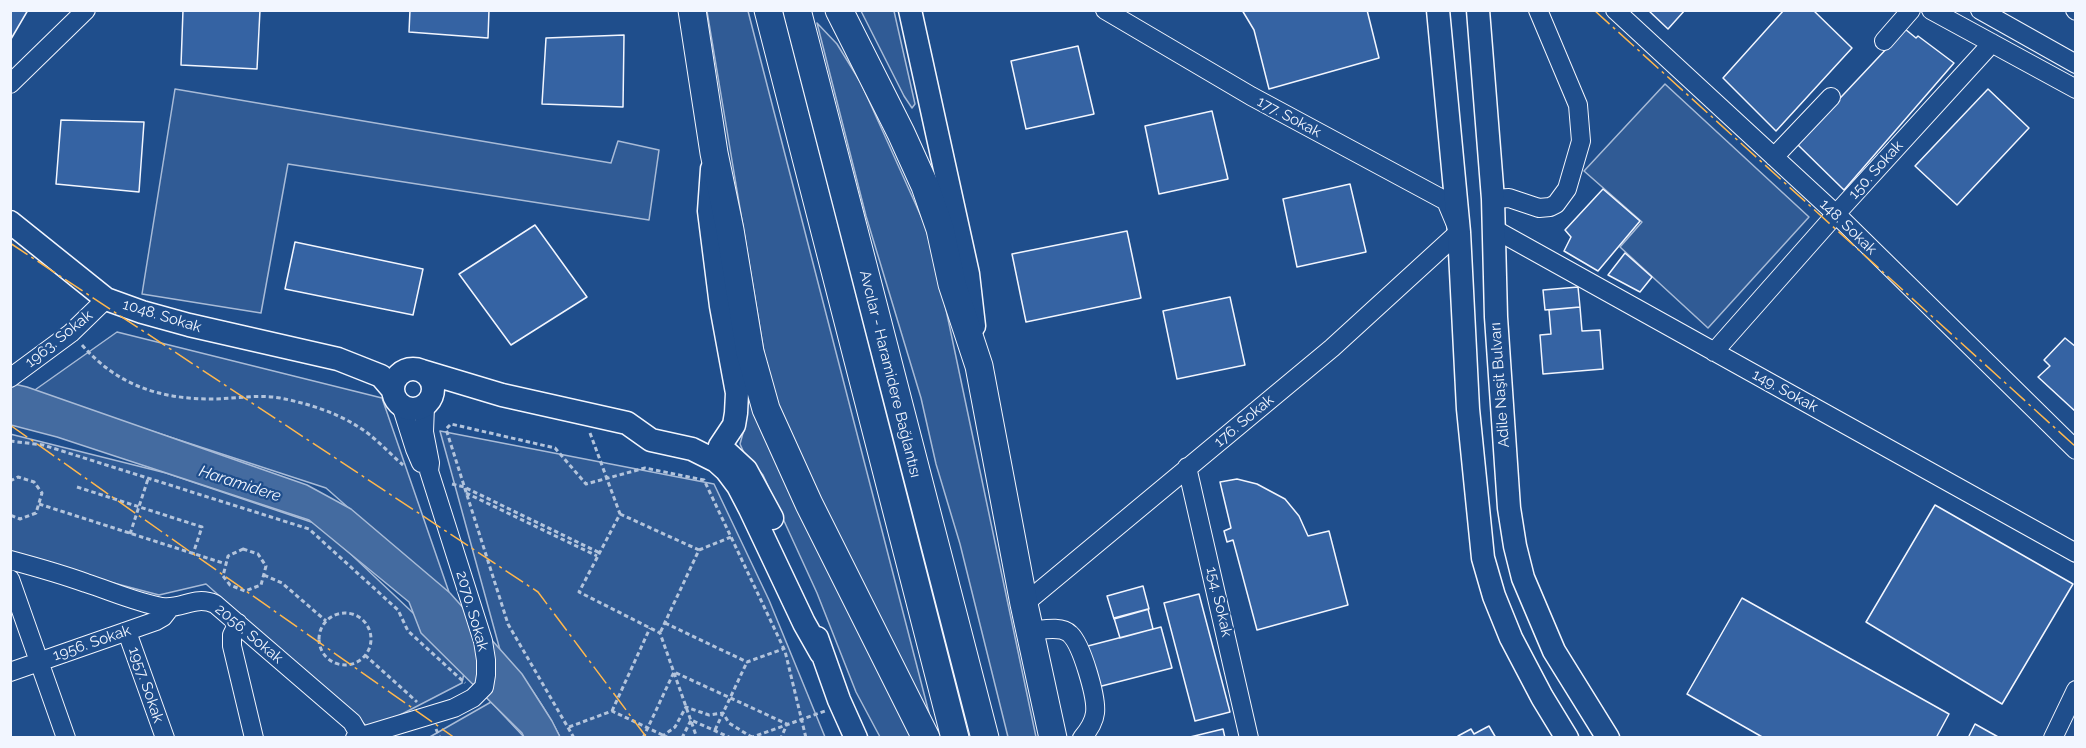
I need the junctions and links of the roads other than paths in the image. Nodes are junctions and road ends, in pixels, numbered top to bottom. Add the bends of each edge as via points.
1 (86, 10) edge
2 (692, 10) edge
3 (768, 10) edge
4 (797, 10) edge
5 (839, 10) edge
6 (910, 10) edge
7 (1105, 10) edge
8 (1438, 10) edge
9 (1478, 10) edge
10 (1538, 10) edge
11 (1615, 10) edge
12 (1911, 10) edge
13 (1931, 10) edge
14 (1980, 10) edge
15 (1884, 41) dead end
16 (1992, 43) junction
17 (2076, 63) edge
18 (10, 84) edge
19 (2076, 89) edge
20 (1831, 97) dead end
21 (714, 153) junction
22 (1774, 157) junction
23 (1493, 199) junction
24 (1836, 214) junction
25 (10, 222) edge
26 (1494, 229) junction
27 (1459, 232) junction
28 (106, 299) junction
29 (1714, 352) junction
30 (339, 359) junction
31 (979, 366) junction
32 (418, 370) junction
33 (10, 378) edge
34 (502, 395) junction
35 (397, 397) junction
36 (428, 403) junction
37 (1502, 408) junction
38 (1468, 409) junction
39 (2076, 450) edge
40 (718, 453) junction
41 (1187, 467) junction
42 (430, 475) junction
43 (2076, 553) edge
44 (10, 560) edge
45 (10, 579) edge
46 (1024, 604) junction
47 (170, 608) junction
48 (238, 623) junction
49 (1030, 631) junction
50 (127, 632) junction
51 (40, 661) junction
52 (10, 672) edge
53 (2076, 690) edge
54 (357, 737) edge
55 (66, 738) edge
56 (165, 738) edge
57 (254, 738) edge
58 (856, 738) edge
59 (926, 738) edge
60 (955, 738) edge
61 (985, 738) edge
62 (1053, 738) edge
63 (1082, 738) edge
64 (1249, 738) edge
65 (1567, 738) edge
66 (1608, 738) edge
67 (2053, 738) edge

1 - 18 street
2 - 21 highway
3 - 60 highway, Avcılar - Haramidere Bağlantısı
4 - 61 highway, Avcılar - Haramidere Bağlantısı
5 - 31 highway via 925,186
6 - 31 main road via 968,274
7 - 27 street, 177. Sokak via 1251,96 1446,201
8 - 27 main road
9 - 23 main road, Adile Naşit Bulvarı
10 - 23 street via 1578,105 1581,141 1567,189 1556,204 1539,207 1509,198
11 - 22 street, 148. Sokak
12 - 15 street
13 - 16 street
14 - 17 street
16 - 19 street
16 - 24 street, 150. Sokak
20 - 22 street
21 - 40 main road via 709,211 737,393 734,425
21 - 59 highway via 750,352 766,409
22 - 24 street, 148. Sokak
23 - 26 main road, Adile Naşit Bulvarı
24 - 29 street, 150. Sokak
24 - 39 street, 148. Sokak
25 - 28 main road, 1048. Sokak
26 - 27 main road
26 - 29 street, 149. Sokak
26 - 37 main road, Adile Naşit Bulvarı
27 - 38 main road
27 - 41 street, 176. Sokak via 1332,348
28 - 30 main road, 1048. Sokak via 189,325
28 - 33 street, 1963. Sokak via 71,333
29 - 43 street, 149. Sokak
30 - 32 main road
30 - 35 main road via 381,376
31 - 46 highway
32 - 34 main road
32 - 35 main road via 400,373 395,381
32 - 36 main road via 432,381 434,390
34 - 36 main road via 445,393
34 - 40 main road via 627,423 642,432 654,428 685,434
35 - 36 main road via 408,409
35 - 42 street via 415,449
36 - 42 street via 424,432
37 - 38 main road
37 - 66 main road, Adile Naşit Bulvarı via 1509,508 1523,578 1554,651
38 - 65 main road via 1483,558 1494,596 1511,638
40 - 58 main road via 746,470 784,542 821,653
41 - 46 street, 176. Sokak
41 - 64 street, 154. Sokak
42 - 54 street, 2070. Sokak via 483,641 484,687 454,708
44 - 47 street, 2056. Sokak
45 - 51 street
46 - 49 highway
47 - 48 street, 2056. Sokak via 205,599
47 - 50 street, 1956. Sokak via 163,617
48 - 54 street, 2056. Sokak via 352,722
48 - 57 street via 232,646
49 - 62 highway
49 - 63 street via 1061,629 1077,644 1096,704 1095,716
50 - 51 street, 1956. Sokak
50 - 56 street, 1957. Sokak
51 - 52 street, 1956. Sokak
51 - 55 street
53 - 67 street

